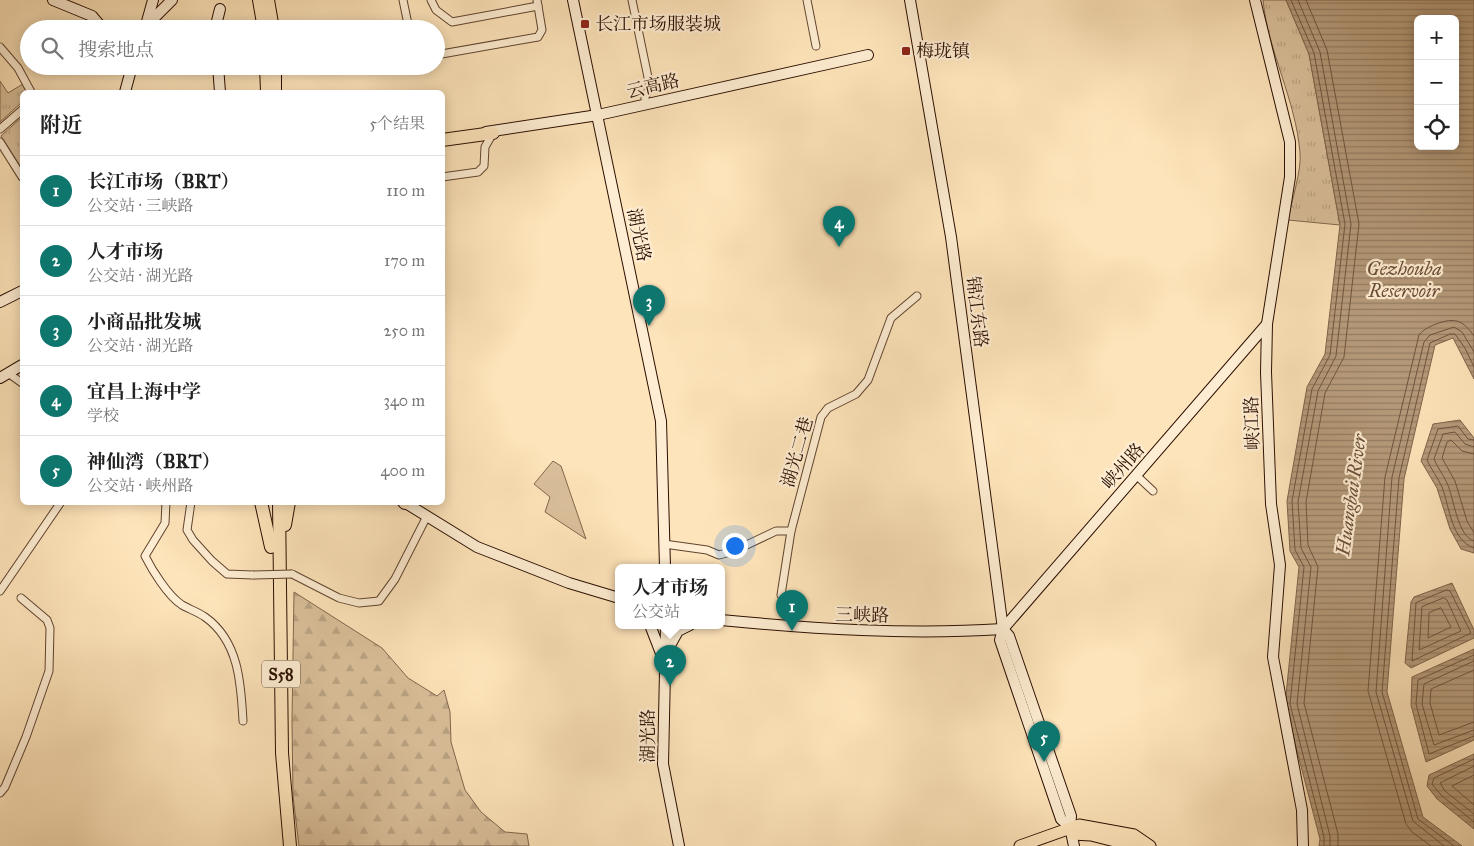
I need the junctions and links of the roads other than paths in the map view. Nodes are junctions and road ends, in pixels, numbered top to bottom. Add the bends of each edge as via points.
1 (53, 0) edge
2 (153, 0) edge
3 (172, 0) edge
4 (259, 0) edge
5 (268, 0) edge
6 (403, 0) edge
7 (431, 0) edge
8 (573, 0) edge
9 (632, 0) edge
10 (807, 0) edge
11 (910, 0) edge
12 (1255, 0) edge
13 (537, 3) edge
14 (220, 9) dead end
15 (95, 20) edge
16 (147, 20) edge
17 (153, 20) edge
18 (217, 20) edge
19 (262, 20) edge
20 (271, 20) edge
21 (407, 20) edge
22 (816, 46) dead end
23 (0, 47) edge
24 (445, 54) edge
25 (868, 55) dead end
26 (20, 71) edge
27 (22, 75) edge
28 (129, 75) edge
29 (219, 75) edge
30 (267, 75) edge
31 (273, 75) edge
32 (31, 90) edge
33 (125, 90) edge
34 (220, 90) edge
35 (268, 90) edge
36 (269, 90) edge
37 (645, 104) junction
38 (20, 112) edge
39 (598, 115) junction
40 (0, 129) edge
41 (493, 133) junction
42 (445, 138) edge
43 (0, 142) edge
44 (20, 174) edge
45 (445, 177) edge
46 (20, 293) edge
47 (917, 296) dead end
48 (0, 302) edge
49 (1267, 324) junction
50 (20, 365) edge
51 (4, 375) edge
52 (20, 382) edge
53 (1136, 476) junction
54 (1152, 490) dead end
55 (59, 505) edge
56 (166, 505) edge
57 (191, 505) edge
58 (262, 505) edge
59 (271, 505) edge
60 (279, 505) edge
61 (288, 505) edge
62 (408, 505) edge
63 (427, 516) junction
64 (791, 531) junction
65 (664, 544) junction
66 (275, 548) junction
67 (665, 564) edge
68 (0, 591) edge
69 (781, 595) dead end
70 (615, 597) edge
71 (21, 598) dead end
72 (725, 620) edge
73 (652, 629) edge
74 (666, 629) edge
75 (682, 629) edge
76 (1003, 629) junction
77 (665, 665) junction
78 (243, 721) dead end
79 (0, 793) edge
80 (1070, 830) junction
81 (282, 846) edge
82 (290, 846) edge
83 (680, 846) edge
84 (1020, 846) edge
85 (1035, 846) edge
86 (1074, 846) edge
87 (1135, 846) edge
88 (1150, 846) edge
89 (1303, 846) edge

1 - 15 main road
2 - 16 main road
3 - 17 main road
4 - 19 highway
5 - 20 highway
6 - 21 street
7 - 13 street via 436,10 452,22
8 - 39 main road, 湖光路
9 - 37 street via 650,87
10 - 22 street
11 - 76 main road, 锦江东路 via 951,237
12 - 49 main road, 峡江路 via 1287,125 1291,159
13 - 24 street via 542,30 538,37
14 - 18 main road
23 - 26 street
25 - 37 main road, 云高路
27 - 32 street
28 - 33 main road
29 - 34 main road
30 - 35 highway
31 - 36 highway
37 - 39 main road, 云高路
38 - 40 street
39 - 41 main road, 云高路
39 - 65 main road, 湖光路 via 661,420
41 - 42 highway
41 - 45 street via 485,147 484,166 478,172
43 - 44 street
46 - 48 main road
47 - 64 street, 湖光二巷 via 891,318 868,380 856,394 828,408 821,417
49 - 53 main road, 峡州路
49 - 89 main road, 峡江路 via 1271,504 1280,565 1273,657 1302,810
50 - 51 main road
51 - 52 street
53 - 54 street
53 - 76 main road, 峡州路
55 - 68 street
56 - 78 street via 165,523 145,556 151,570 180,603 206,618 226,639 234,655
57 - 63 street, bridge via 187,530 227,574 292,574 339,598 358,603 379,601 396,579
58 - 66 highway
59 - 66 highway, S58
60 - 66 highway, S58
61 - 66 highway
62 - 63 main road
63 - 70 main road via 477,547
64 - 65 street via 776,531 719,555 707,550
64 - 69 street, 湖光二巷
65 - 67 main road, 湖光路
66 - 81 highway, S58 via 273,742
66 - 82 highway, S58 via 282,753
71 - 79 street via 47,620 50,628 49,671 26,737
72 - 76 main road, 三峡路 via 826,630 958,632
73 - 77 main road
74 - 77 main road, 湖光路
75 - 77 main road via 668,645
76 - 80 main road via 1009,636 1071,816
77 - 83 main road, 湖光路 via 663,764
80 - 84 main road
80 - 85 main road
80 - 86 main road
80 - 87 main road
80 - 88 main road via 1091,826 1134,835

